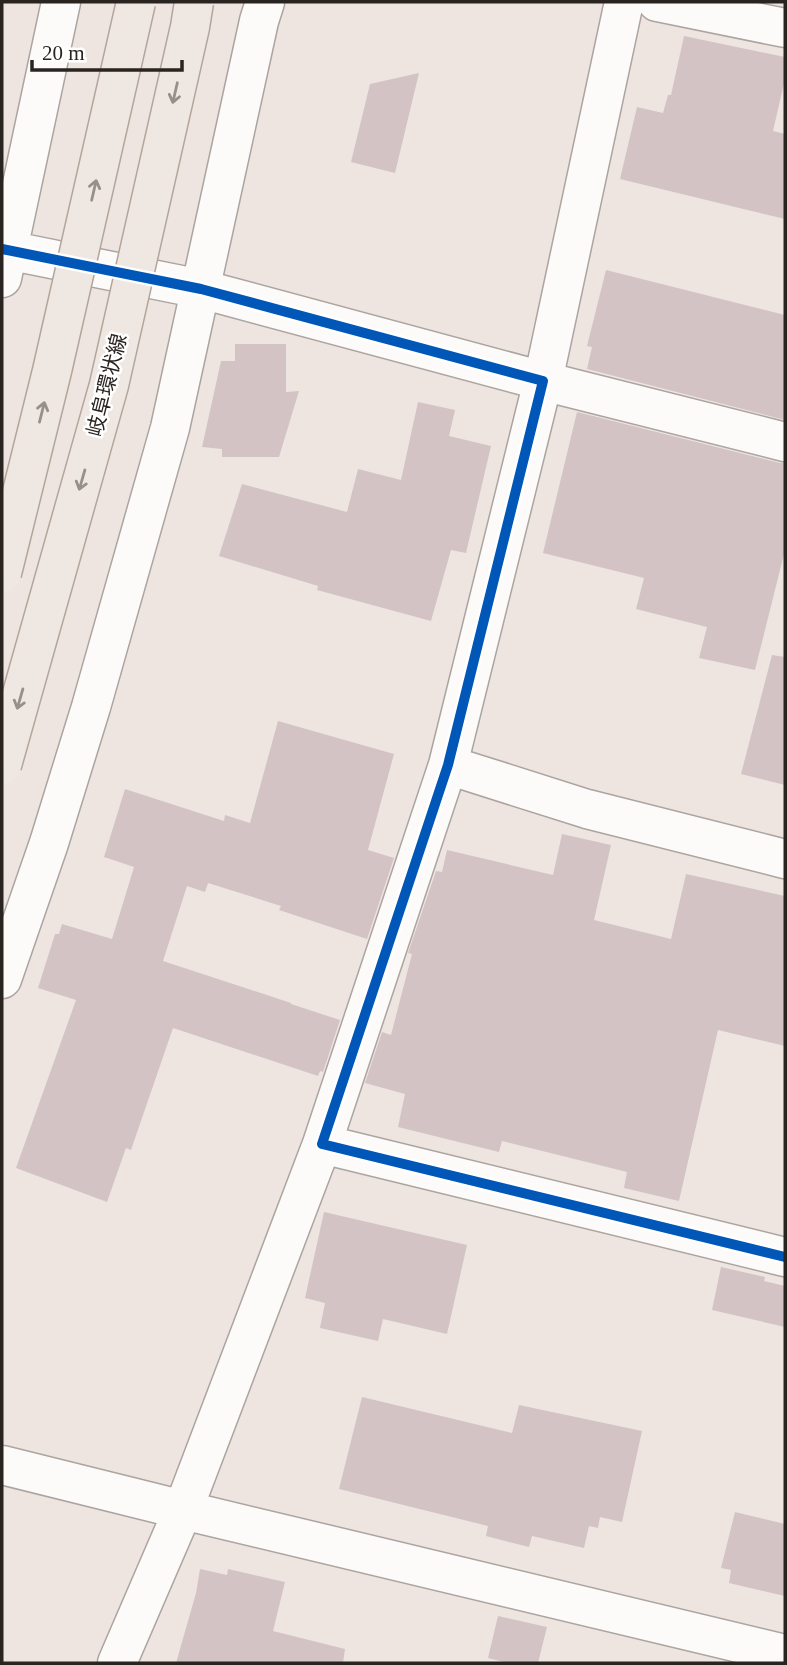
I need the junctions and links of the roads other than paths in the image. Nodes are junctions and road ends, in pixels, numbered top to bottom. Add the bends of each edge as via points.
1 (61, 2) edge
2 (136, 2) edge
3 (194, 2) edge
4 (265, 2) edge
5 (624, 2) edge
6 (657, 2) edge
7 (785, 27) edge
8 (4, 259) edge
9 (201, 289) junction
10 (543, 382) junction
11 (785, 442) edge
12 (2, 573) edge
13 (2, 765) edge
14 (449, 765) junction
15 (785, 859) edge
16 (2, 979) edge
17 (322, 1144) junction
18 (785, 1257) edge
19 (2, 1465) edge
20 (183, 1510) junction
21 (785, 1654) edge
22 (117, 1663) edge

1 - 8 street
12 -> 2 main road, bridge
3 -> 13 main road, 岐阜環状線, bridge via 108,386
4 - 9 street
5 - 10 street
6 - 7 street
8 - 9 street
9 - 10 street
9 - 16 street via 170,428 95,694
10 - 11 street
10 - 14 street
14 - 15 street via 587,808
14 - 17 street
17 - 18 street
17 - 20 street
19 - 20 street
20 - 21 street
20 - 22 street

